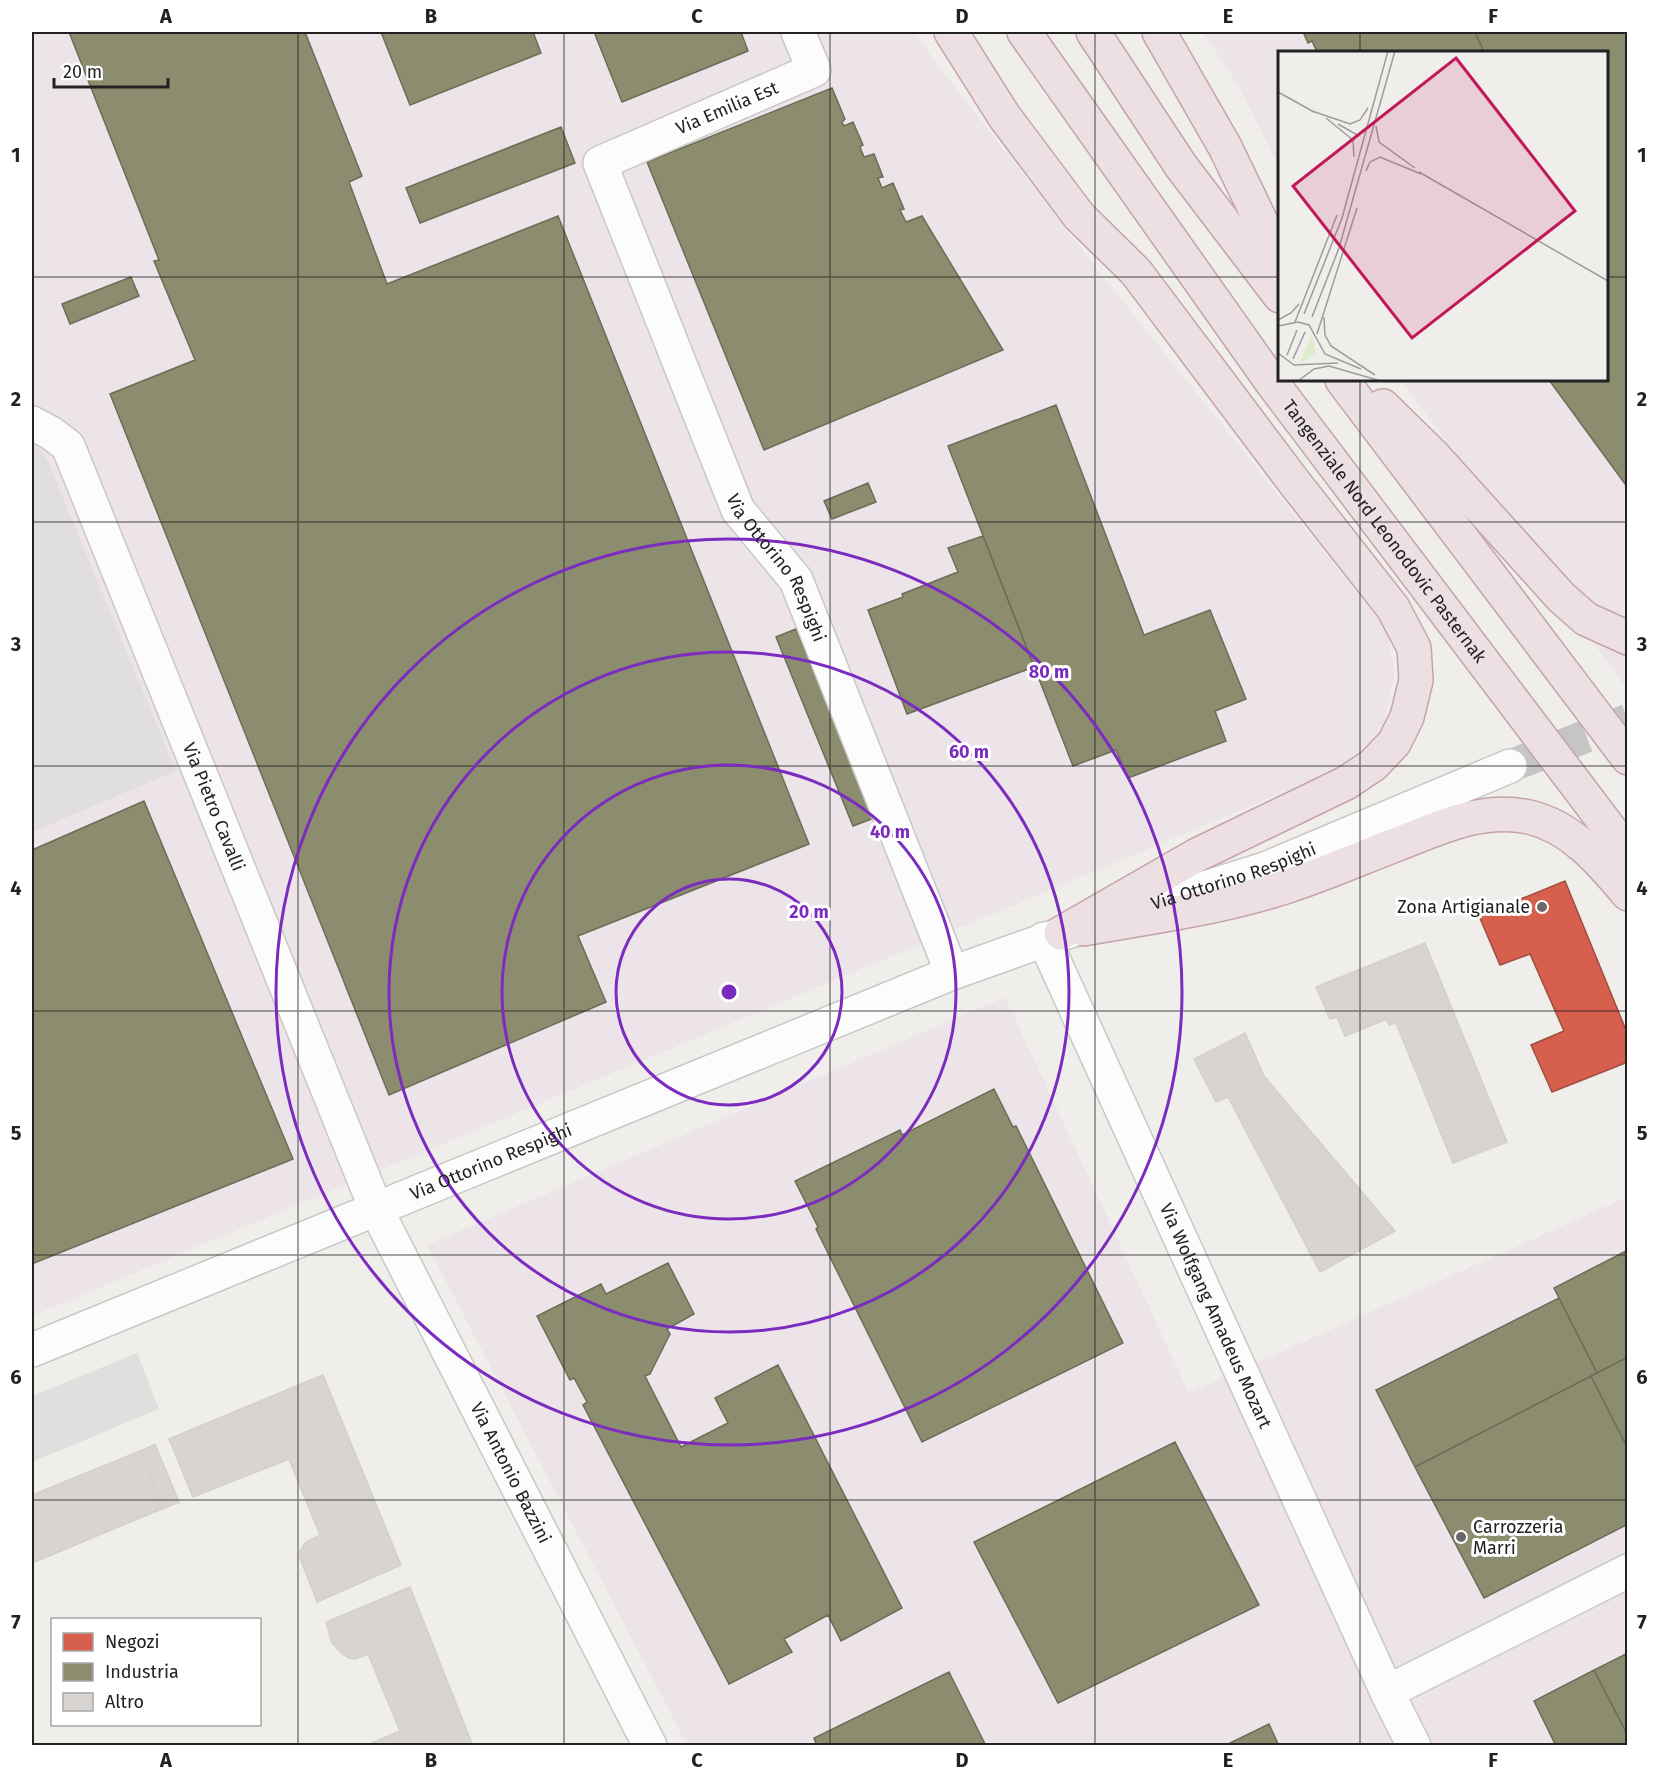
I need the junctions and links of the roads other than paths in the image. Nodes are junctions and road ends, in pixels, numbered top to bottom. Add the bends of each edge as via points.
1 (798, 32) edge
2 (951, 32) edge
3 (957, 32) edge
4 (1024, 32) edge
5 (1093, 32) edge
6 (1159, 32) edge
7 (600, 163) joint
8 (1278, 257) edge
9 (1278, 293) edge
10 (1343, 381) edge
11 (1356, 381) edge
12 (1273, 384) junction
13 (32, 423) edge
14 (1628, 638) edge
15 (1628, 758) edge
16 (1510, 766) tunnel mouth
17 (1628, 853) edge
18 (1628, 894) edge
19 (1052, 936) junction
20 (952, 973) junction
21 (376, 1209) junction
22 (32, 1350) edge
23 (1628, 1571) edge
24 (1387, 1692) junction
25 (643, 1743) edge
26 (1414, 1746) edge

1 - 7 street, Via Emilia Est via 814,70
2 - 19 highway via 1004,116 1079,216 1136,272 1393,608 1414,648 1416,680 1407,717 1394,743 1374,765 1346,783 1197,855
3 - 12 highway via 1072,178
4 - 12 highway, Tangenziale Nord Leonodovic Pasternak
5 - 9 highway via 1181,166
6 - 8 highway via 1225,147
7 - 20 street, Via Ottorino Respighi via 738,510 796,580
10 - 15 highway
11 - 14 highway via 1433,455 1561,597 1586,619
12 - 17 highway, Tangenziale Nord Leonodovic Pasternak
13 - 21 street, Via Pietro Cavalli via 68,446
16 - 19 street, Via Ottorino Respighi via 1265,869
18 - 19 highway via 1584,845 1560,829 1530,817 1497,814 1463,819 1287,886 1228,903
19 - 20 street, Via Ottorino Respighi
19 - 24 street, Via Wolfgang Amadeus Mozart
20 - 21 street, Via Ottorino Respighi
21 - 22 street, Via Ottorino Respighi
21 - 25 street, Via Antonio Bazzini
23 - 24 street
24 - 26 street, Via Wolfgang Amadeus Mozart

